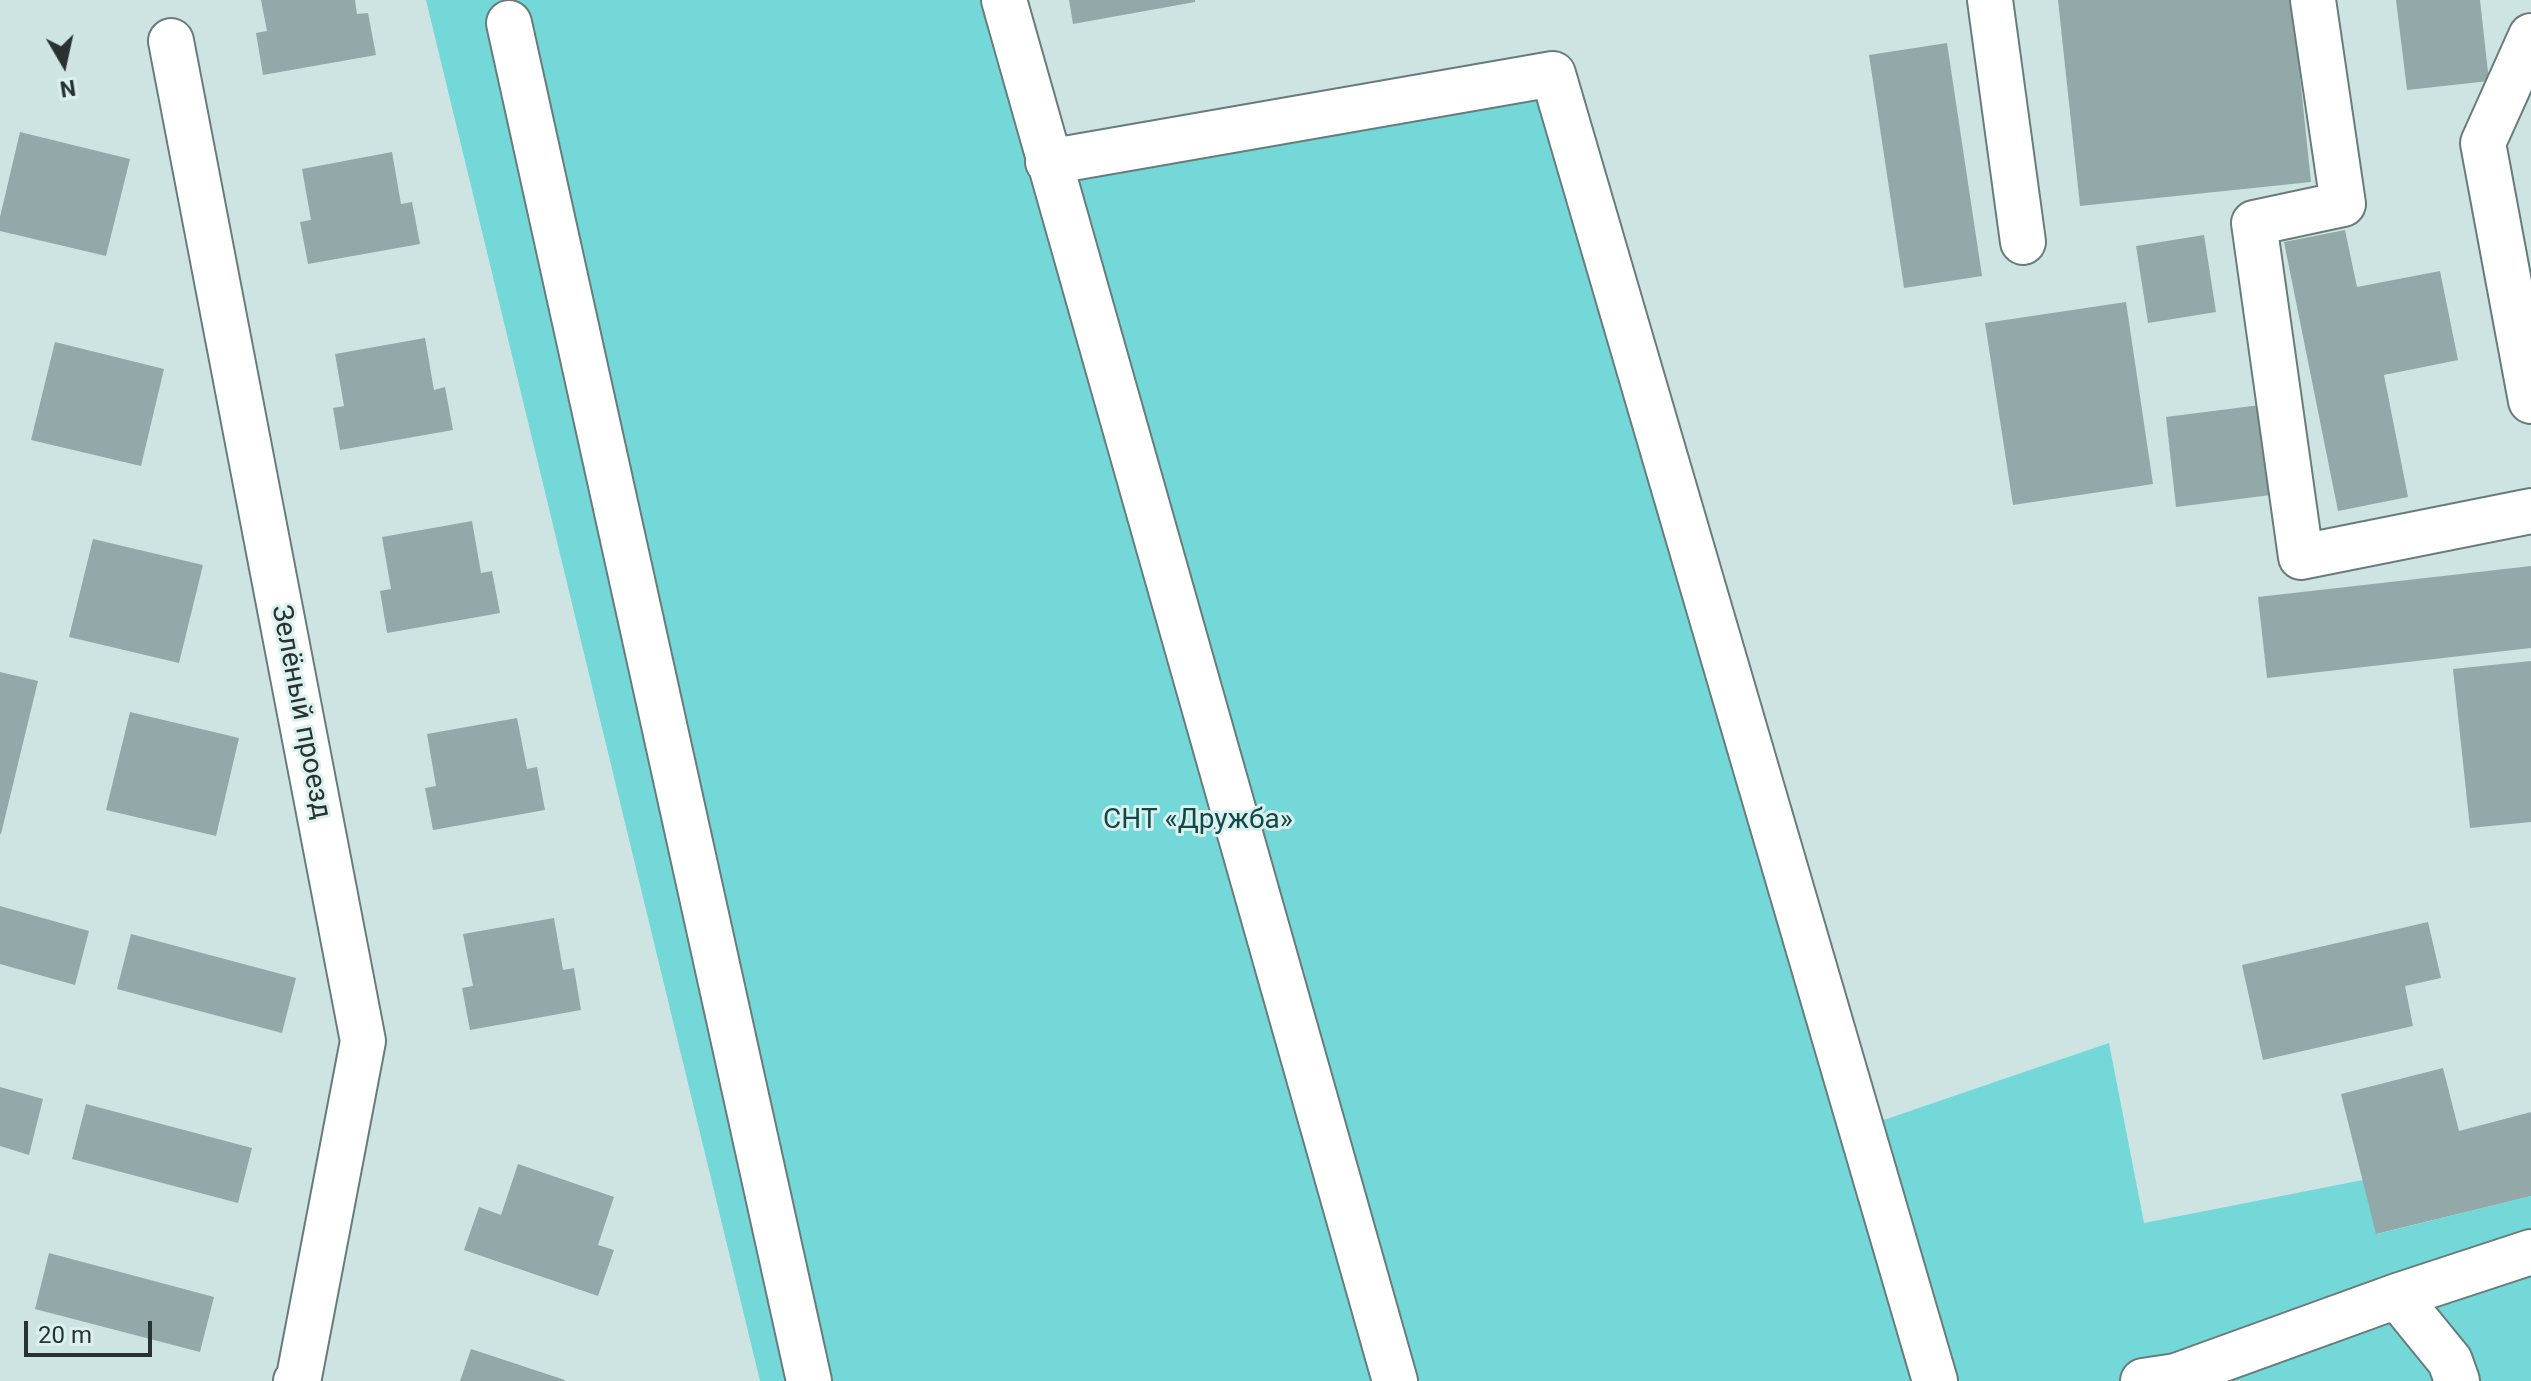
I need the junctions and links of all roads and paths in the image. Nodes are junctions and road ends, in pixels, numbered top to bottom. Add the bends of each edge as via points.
1 (1004, 0) edge
2 (1990, 0) edge
3 (2313, 0) edge
4 (509, 23) dead end
5 (2531, 36) edge
6 (171, 41) dead end
7 (1048, 162) junction
8 (2023, 242) dead end
9 (2531, 401) edge
10 (2531, 511) edge
11 (2531, 1252) edge
12 (2397, 1296) junction
13 (296, 1381) edge
14 (809, 1381) edge
15 (1395, 1381) edge
16 (1936, 1381) edge
17 (2143, 1381) edge
18 (2457, 1381) edge

1 - 7 street
2 - 8 street
3 - 10 street via 2343,204 2254,223 2301,557
4 - 14 street
5 - 9 street via 2483,143
6 - 13 street, Зелёный проезд via 363,1041
7 - 15 street
7 - 16 street via 1553,74
11 - 12 street
12 - 17 street via 2176,1376
12 - 18 street via 2450,1361

